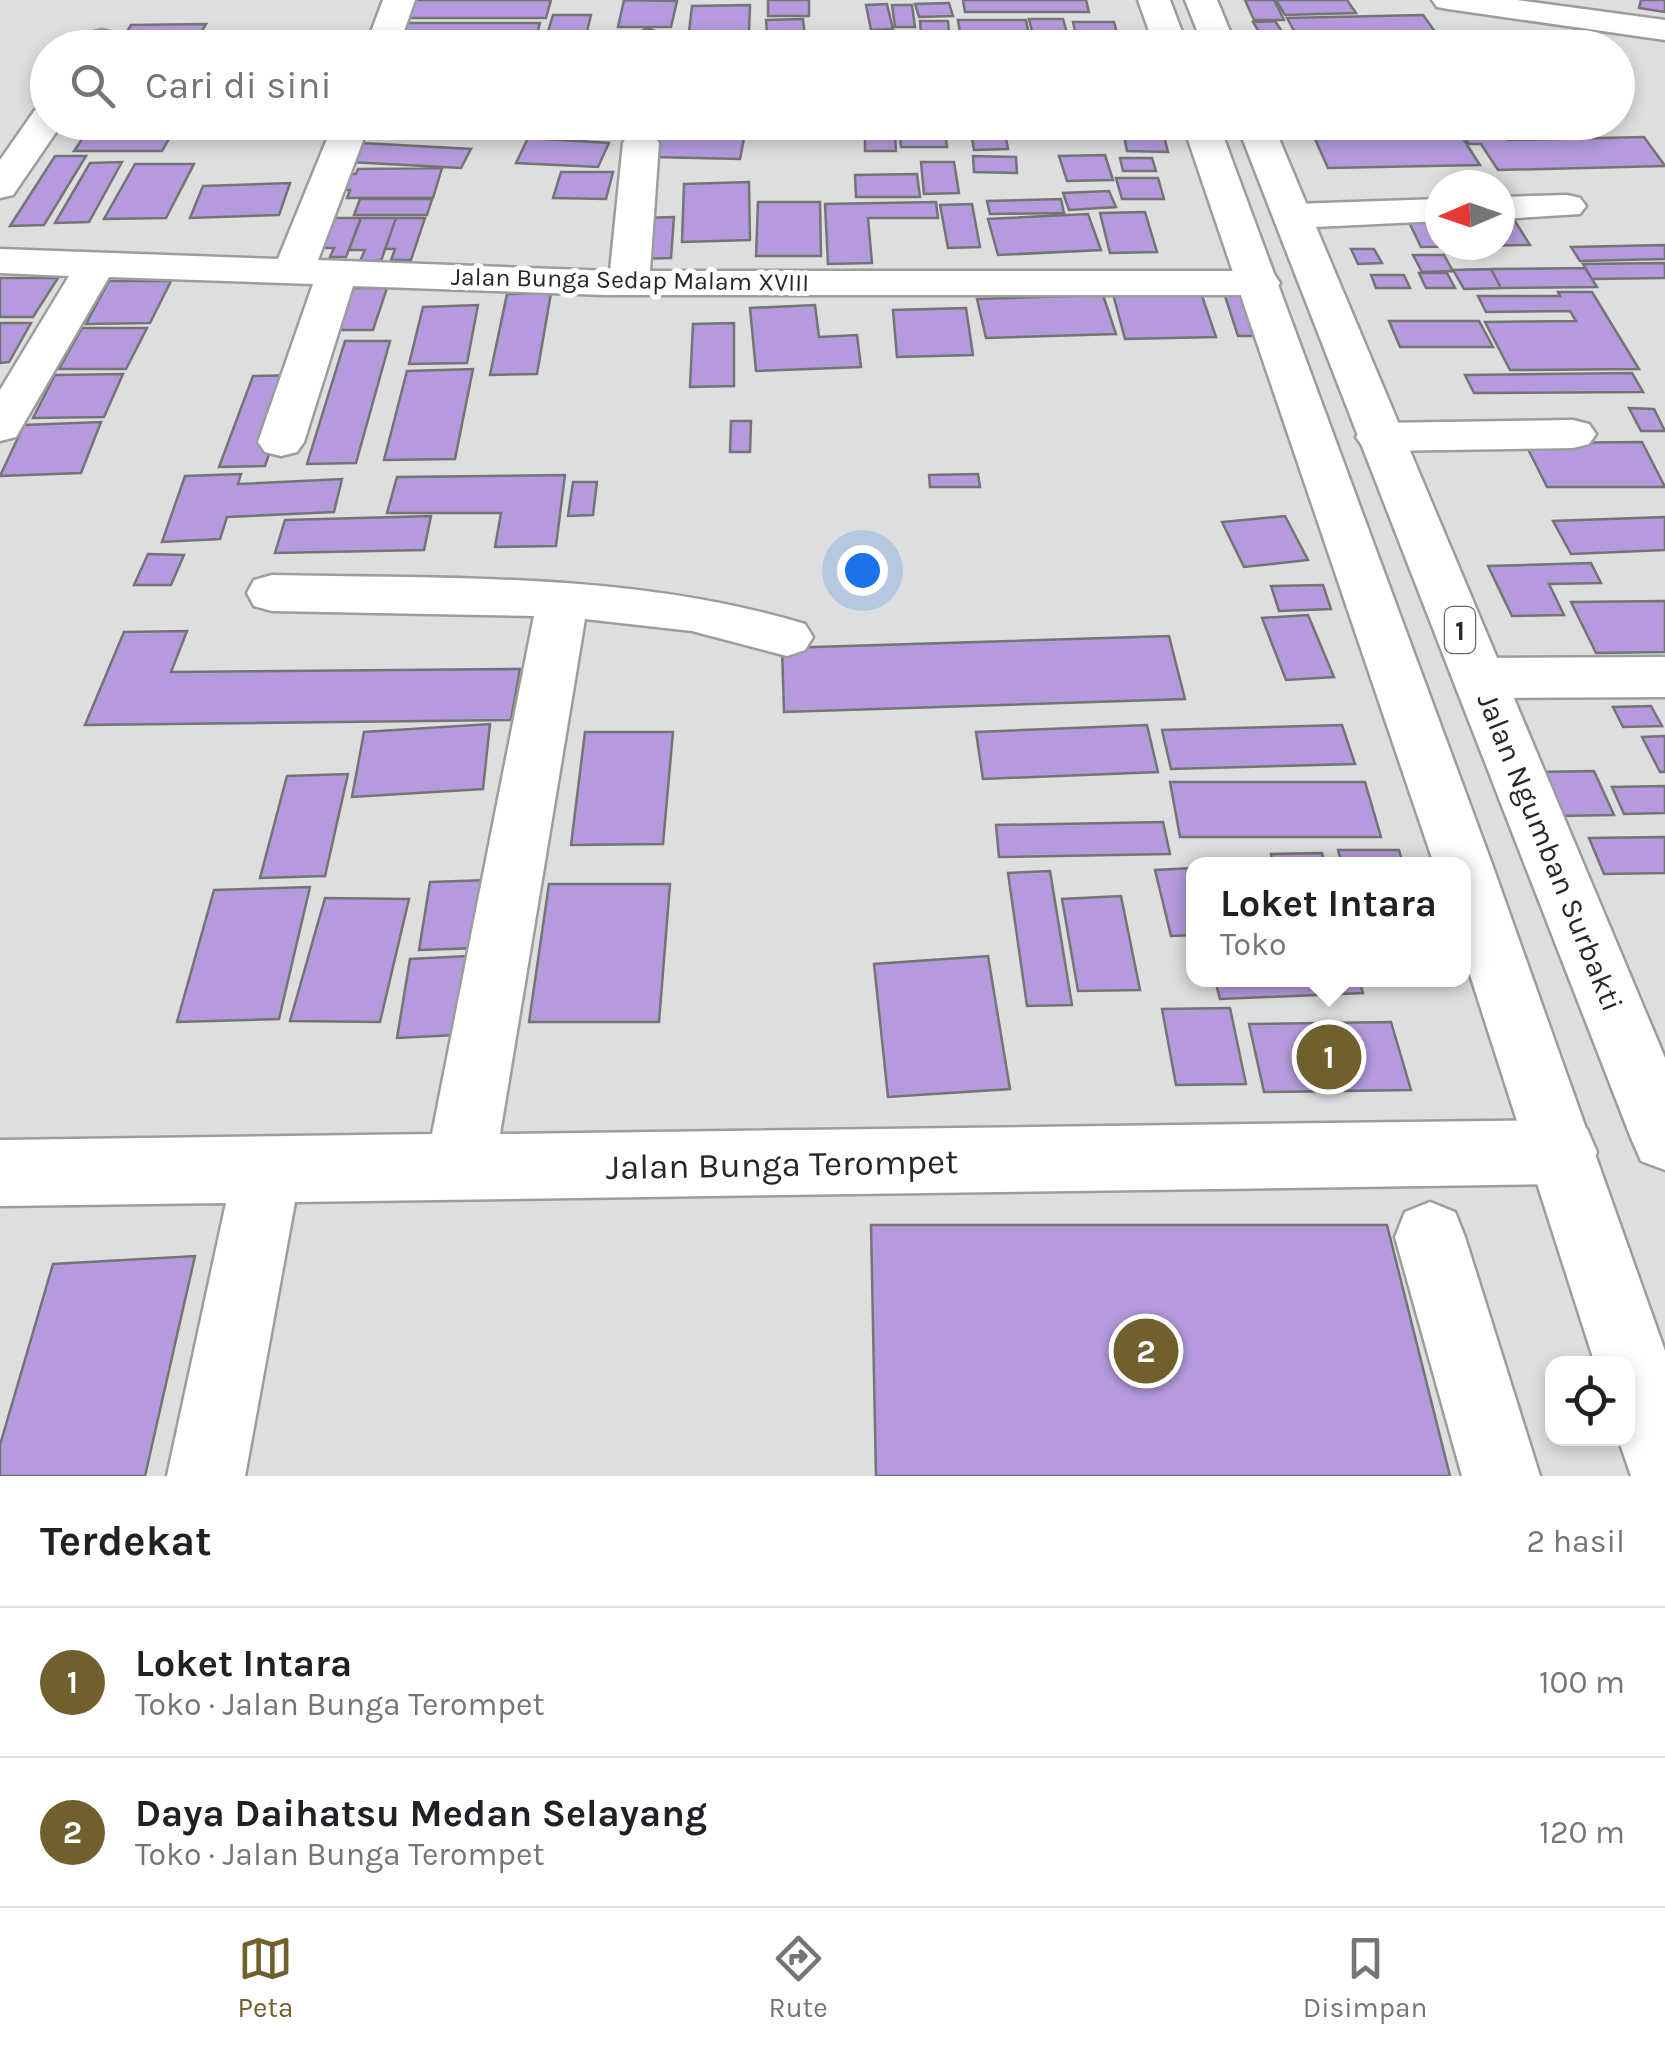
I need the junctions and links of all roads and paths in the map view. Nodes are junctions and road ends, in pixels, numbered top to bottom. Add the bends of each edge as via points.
1 (399, 0) edge
2 (1154, 0) edge
3 (1201, 0) edge
4 (1448, 0) edge
5 (388, 30) edge
6 (1165, 30) edge
7 (1214, 30) edge
8 (1665, 30) edge
9 (32, 140) edge
10 (345, 140) edge
11 (1207, 140) edge
12 (1262, 140) edge
13 (640, 143) dead end
14 (0, 186) edge
15 (1567, 206) dead end
16 (1515, 208) edge
17 (1425, 211) edge
18 (1294, 216) junction
19 (0, 260) edge
20 (95, 266) junction
21 (294, 270) junction
22 (338, 272) junction
23 (629, 282) junction
24 (1260, 283) junction
25 (0, 427) edge
26 (1572, 434) dead end
27 (1379, 437) junction
28 (281, 442) dead end
29 (272, 593) dead end
30 (563, 599) junction
31 (786, 637) dead end
32 (1480, 678) junction
33 (1665, 678) edge
34 (1461, 857) edge
35 (1471, 886) edge
36 (1665, 1138) edge
37 (1563, 1152) junction
38 (460, 1169) junction
39 (267, 1170) junction
40 (0, 1173) edge
41 (1430, 1237) dead end
42 (1665, 1464) edge
43 (206, 1476) edge
44 (1501, 1476) edge

1 - 5 main road
2 - 6 main road
3 - 7 main road
4 - 8 main road
9 - 14 main road
10 - 21 main road
11 - 24 main road
12 - 18 main road, Jalan Ngumban Surbakti / 1
13 - 23 main road
15 - 16 main road
17 - 18 main road
18 - 27 main road, Jalan Ngumban Surbakti / 1
19 - 20 main road, Jalan Bunga Sedap Malam XVIII
20 - 21 main road, Jalan Bunga Sedap Malam XVIII
20 - 25 main road
21 - 22 main road, Jalan Bunga Sedap Malam XVIII
22 - 23 main road, Jalan Bunga Sedap Malam XVIII
22 - 28 main road
23 - 24 main road, Jalan Bunga Sedap Malam XVIII
24 - 34 main road
26 - 27 main road
27 - 32 main road, Jalan Ngumban Surbakti / 1
29 - 30 main road
30 - 31 main road via 692,614
30 - 38 main road
32 - 33 main road
32 - 36 main road, Jalan Ngumban Surbakti / 1
35 - 37 main road
37 - 38 main road, Jalan Bunga Terompet
37 - 42 main road
38 - 39 main road, Jalan Bunga Terompet
39 - 40 main road, Jalan Bunga Terompet
39 - 43 main road
41 - 44 main road

